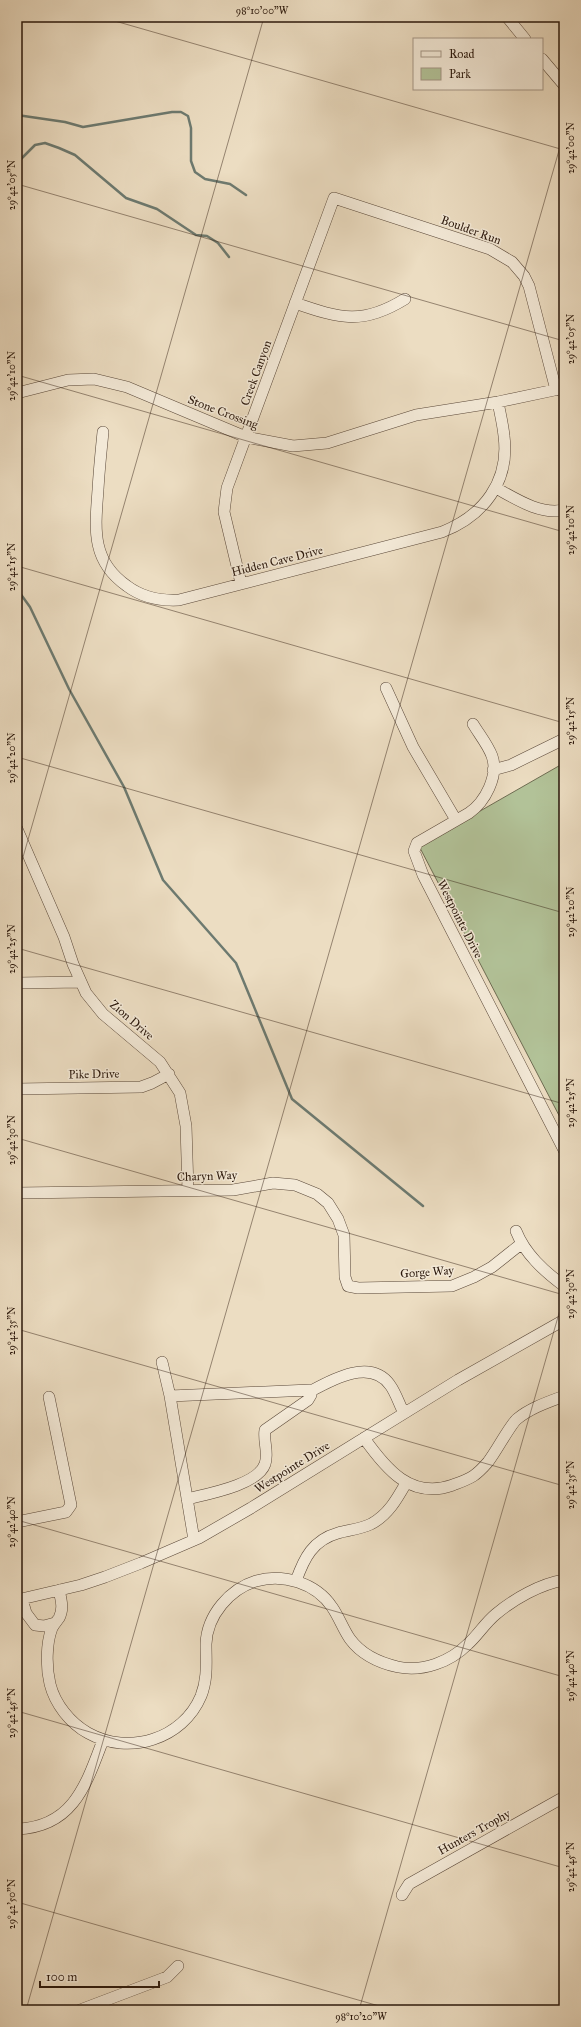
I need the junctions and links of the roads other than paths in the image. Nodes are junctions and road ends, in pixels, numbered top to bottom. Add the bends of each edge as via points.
1 (507, 17) edge
2 (524, 38) edge
3 (543, 60) edge
4 (564, 85) edge
5 (334, 198) joint
6 (406, 299) dead end
7 (295, 303) junction
8 (560, 389) edge
9 (17, 393) edge
10 (498, 402) junction
11 (103, 432) dead end
12 (246, 437) junction
13 (496, 488) junction
14 (564, 510) edge
15 (241, 583) junction
16 (386, 688) dead end
17 (473, 724) dead end
18 (564, 738) edge
19 (494, 770) junction
20 (456, 820) junction
21 (17, 829) edge
22 (81, 982) junction
23 (17, 983) edge
24 (169, 1074) junction
25 (17, 1089) edge
26 (564, 1150) edge
27 (188, 1190) junction
28 (17, 1193) edge
29 (516, 1231) dead end
30 (521, 1244) junction
31 (348, 1286) joint
32 (564, 1286) edge
33 (564, 1320) edge
34 (162, 1362) dead end
35 (311, 1391) junction
36 (170, 1396) junction
37 (564, 1396) edge
38 (49, 1397) dead end
39 (404, 1413) junction
40 (364, 1438) junction
41 (406, 1483) junction
42 (187, 1499) junction
43 (17, 1522) edge
44 (194, 1540) junction
45 (564, 1580) edge
46 (296, 1581) junction
47 (59, 1590) junction
48 (19, 1599) edge
49 (55, 1622) junction
50 (40, 1626) junction
51 (49, 1643) junction
52 (103, 1740) junction
53 (564, 1797) edge
54 (17, 1829) edge
55 (402, 1895) dead end
56 (178, 1966) dead end
57 (80, 2010) edge

1 - 2 street
3 - 4 street
5 - 7 street, Creek Canyon
5 - 8 street, Boulder Run via 490,248 512,262 524,276 533,296
6 - 7 street via 386,311 354,317 324,313
7 - 12 street, Creek Canyon
8 - 10 street, Stone Crossing
9 - 12 street, Stone Crossing via 68,380 94,379 127,388
10 - 12 street, Stone Crossing via 416,415 327,443 293,446
10 - 13 street, Hidden Cave Drive via 505,451
11 - 15 street, Hidden Cave Drive via 95,528 101,557 117,580 148,597 166,601 179,600
12 - 15 street, Creek Canyon via 227,488 224,512
13 - 14 street via 537,508 548,511
13 - 15 street, Hidden Cave Drive via 469,519 442,532
16 - 20 street via 412,746
17 - 19 street via 491,755
18 - 19 street via 511,766
19 - 20 street, Westpointe Drive via 479,805
20 - 26 street, Westpointe Drive via 417,843 414,849 416,858
21 - 22 street, Zion Drive
22 - 23 street
22 - 24 street, Zion Drive via 86,993 103,1014 160,1062
24 - 25 street, Pike Drive via 141,1087
24 - 27 street, Zion Drive via 183,1101 187,1133
27 - 28 street, Charyn Way
27 - 31 street, Charyn Way via 233,1190 283,1183 306,1188 317,1194 332,1209 342,1228 346,1247 345,1277
29 - 30 street
30 - 31 street, Gorge Way via 492,1267 452,1286
30 - 32 street via 550,1276
33 - 39 street, Westpointe Drive
34 - 36 street
35 - 36 street via 307,1389
35 - 39 street via 354,1372 378,1373 390,1384
35 - 42 street via 308,1400 266,1430 266,1459 262,1470 229,1489
36 - 42 street
37 - 41 street via 516,1419 502,1442 474,1477 439,1490
38 - 43 street via 71,1505 66,1512
39 - 40 street, Westpointe Drive
40 - 41 street via 389,1470
40 - 44 street, Westpointe Drive via 225,1524
41 - 46 street via 394,1505 380,1518 361,1528 330,1536 314,1546 304,1561
42 - 44 street
44 - 47 street, Westpointe Drive via 142,1563 81,1585
45 - 46 street via 516,1600 494,1615 469,1643 449,1659 425,1667 412,1668 385,1663 366,1653 351,1640 331,1606 309,1587
46 - 52 street via 278,1578 257,1581 239,1589 222,1604 213,1618 207,1636 207,1666 202,1691 196,1706 181,1722 164,1735 142,1742 121,1744
47 - 48 street, Westpointe Drive
47 - 49 street via 62,1610
48 - 50 street via 28,1617 35,1625
49 - 50 street
49 - 51 street
50 - 51 street
51 - 52 street via 48,1672 57,1703 76,1725
52 - 54 street via 86,1785 74,1803 48,1822
53 - 55 street, Hunters Trophy via 409,1884
56 - 57 street via 167,1977

